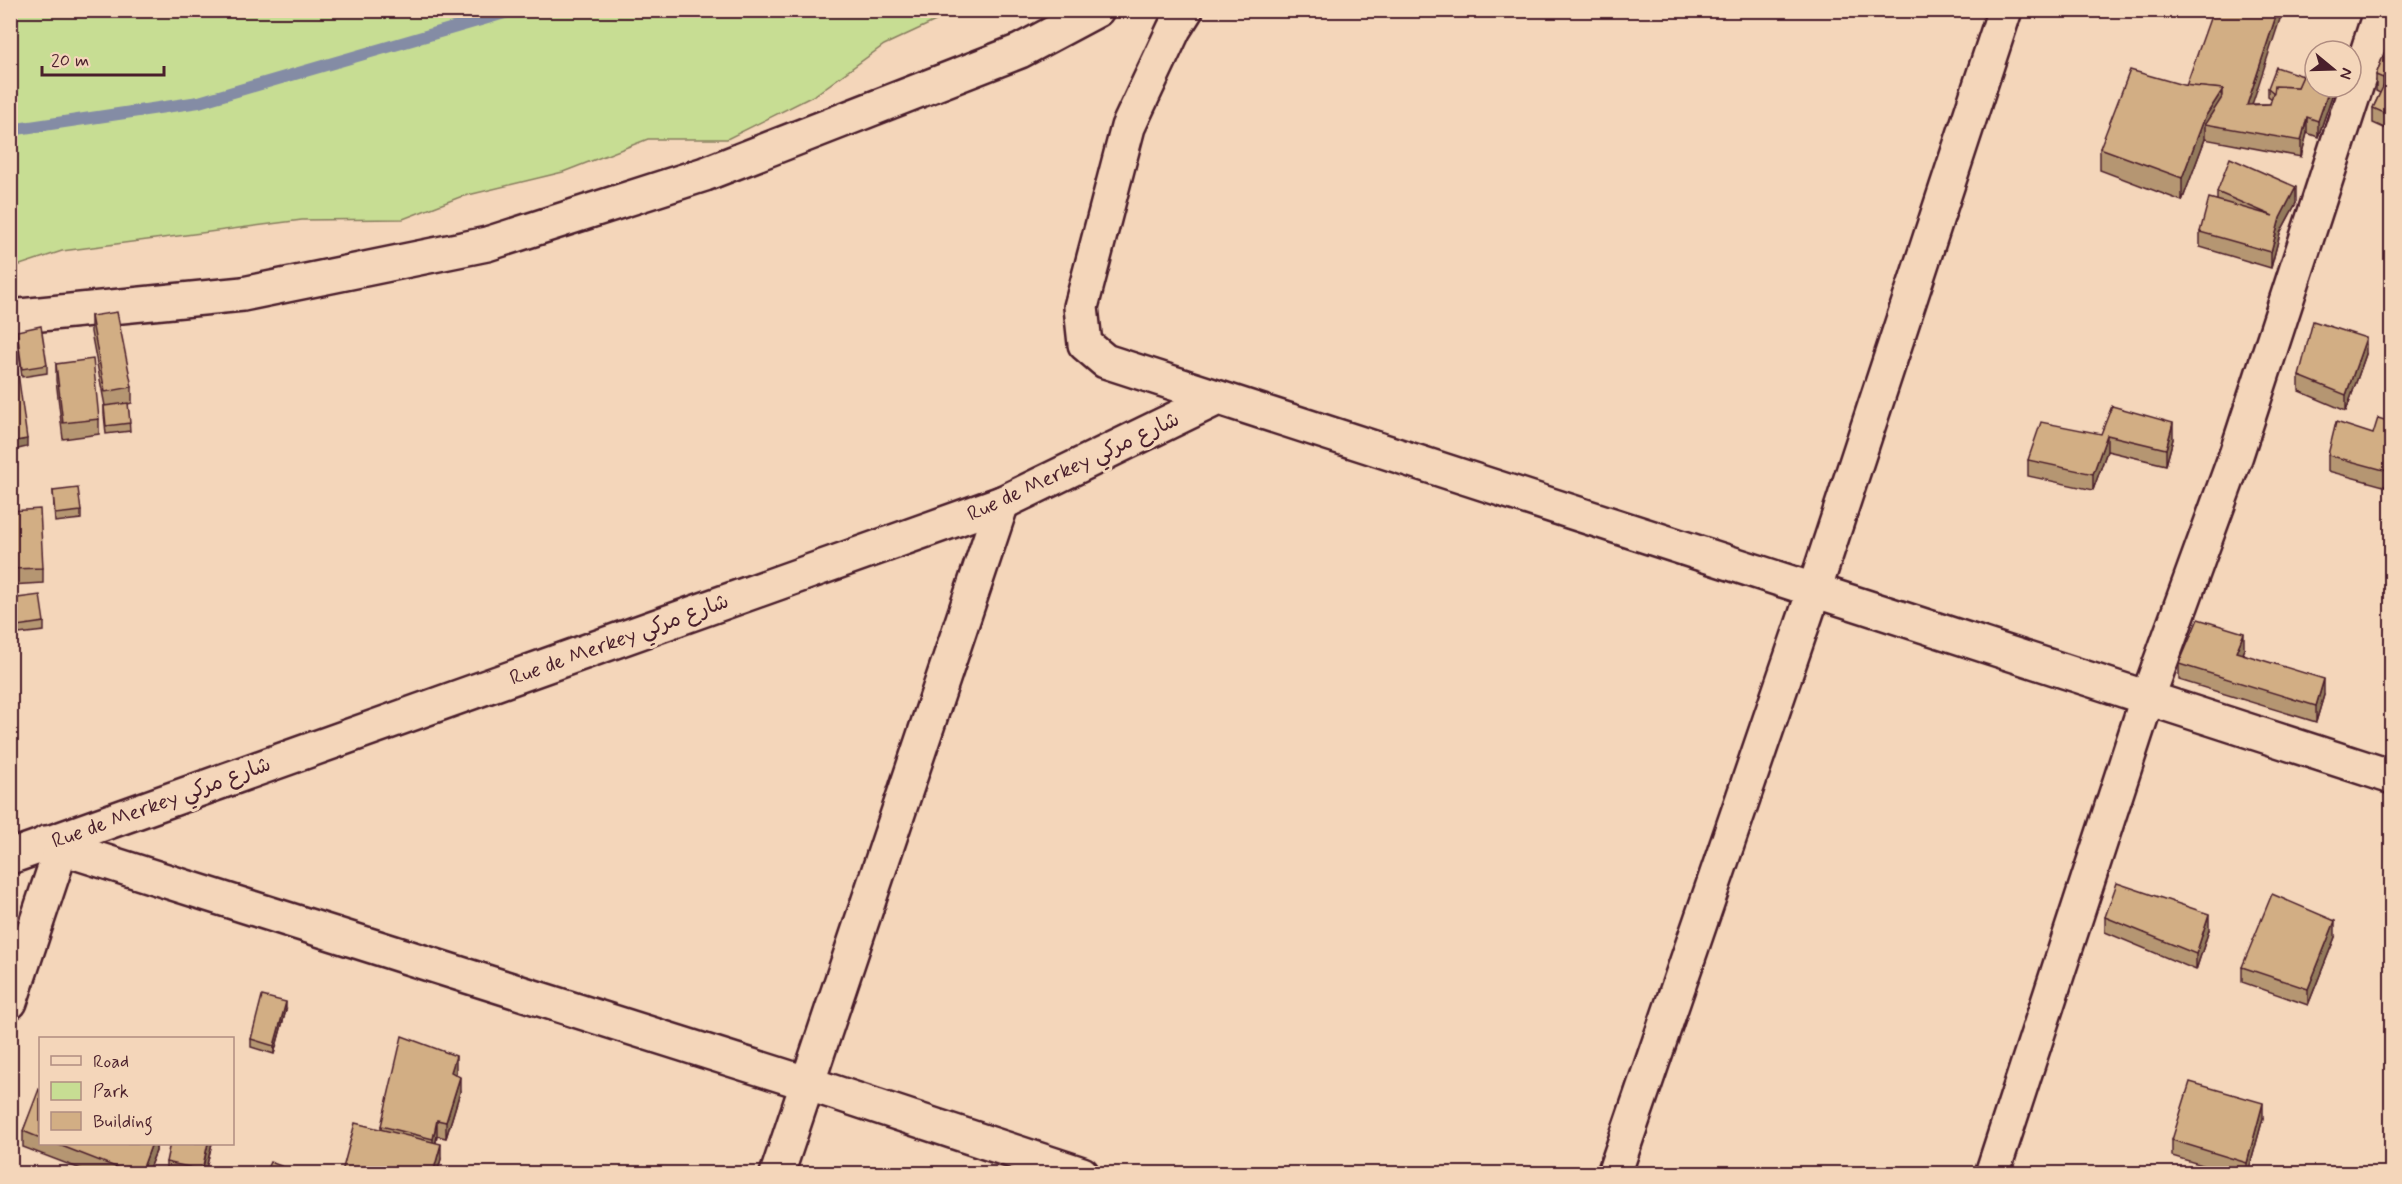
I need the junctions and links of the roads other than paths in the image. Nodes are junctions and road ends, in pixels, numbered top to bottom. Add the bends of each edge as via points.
1 (1097, 10) edge
2 (1186, 10) edge
3 (2005, 10) edge
4 (2381, 10) edge
5 (10, 317) edge
6 (1218, 398) junction
7 (1002, 503) junction
8 (1814, 591) junction
9 (2147, 699) junction
10 (2391, 777) edge
11 (54, 846) junction
12 (10, 857) edge
13 (10, 1002) edge
14 (806, 1083) junction
15 (777, 1173) edge
16 (1082, 1173) edge
17 (1614, 1173) edge
18 (1992, 1173) edge

1 - 5 street via 1020,51 705,174 487,244 243,294
2 - 6 street via 1128,127 1081,307 1085,344 1104,361
3 - 8 street
4 - 9 street via 2236,455
6 - 7 street, Rue de Merkey شارع مركي
6 - 8 street
7 - 11 street, Rue de Merkey شارع مركي
7 - 14 street
8 - 9 street
8 - 17 street
9 - 10 street
9 - 18 street
11 - 12 street, Rue de Merkey شارع مركي
11 - 13 street
11 - 14 street
14 - 15 street
14 - 16 street

